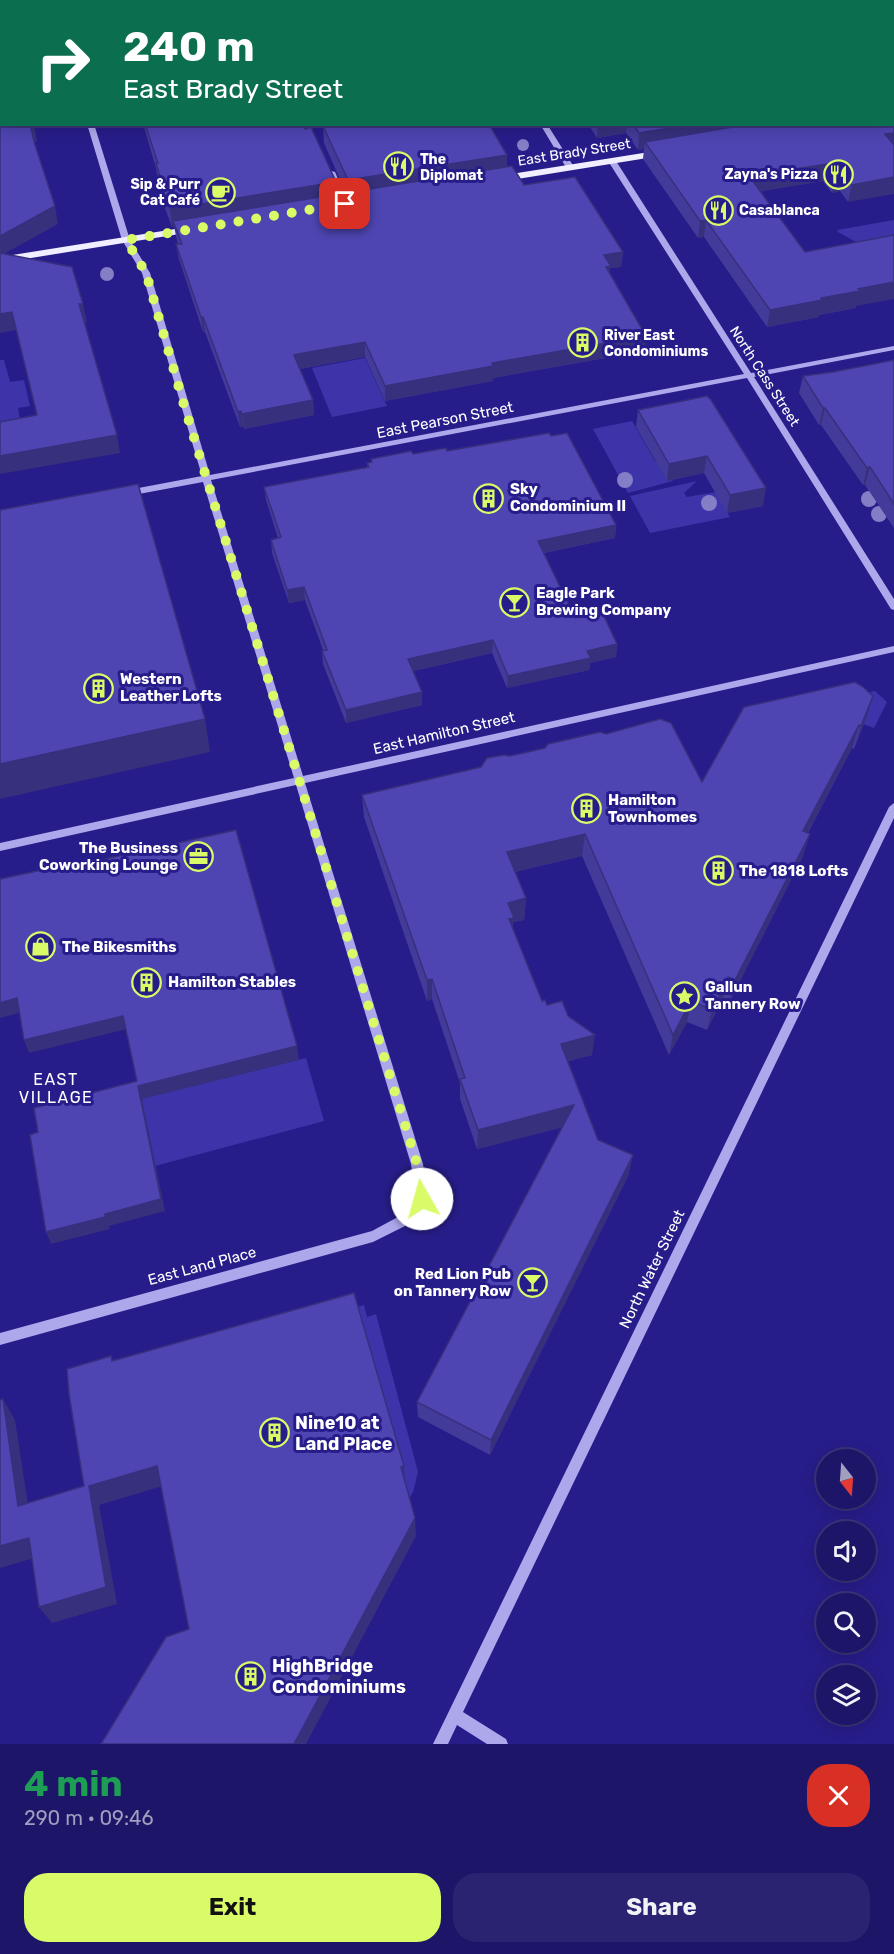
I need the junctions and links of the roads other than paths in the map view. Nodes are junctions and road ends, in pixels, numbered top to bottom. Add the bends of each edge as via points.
1 (91, 126) edge
2 (544, 126) edge
3 (677, 150) edge
4 (612, 161) junction
5 (570, 167) junction
6 (329, 168) edge
7 (487, 181) edge
8 (357, 202) edge
9 (340, 205) joint
10 (209, 226) edge
11 (126, 240) junction
12 (0, 260) edge
13 (894, 348) edge
14 (749, 376) junction
15 (206, 478) junction
16 (117, 495) edge
17 (894, 607) edge
18 (894, 649) edge
19 (299, 781) junction
20 (894, 807) edge
21 (0, 847) edge
22 (0, 1339) edge
23 (454, 1715) junction
24 (440, 1744) edge
25 (501, 1744) edge

1 - 11 street
2 - 5 street
3 - 4 main road, East Brady Street
4 - 5 main road, East Brady Street
4 - 14 street, North Cass Street
5 - 7 main road, East Brady Street
6 - 9 street
8 - 9 main road
10 - 11 main road
11 - 12 main road
11 - 15 street via 146,273
13 - 14 street, East Pearson Street
14 - 15 street, East Pearson Street
14 - 17 street, North Cass Street
15 - 16 street, East Pearson Street
15 - 19 street
18 - 19 street, East Hamilton Street
19 - 21 street, East Hamilton Street
19 - 22 street, East Land Place via 417,1164 422,1199 410,1216 373,1236
20 - 23 street, North Water Street
23 - 24 street, North Water Street
23 - 25 street

